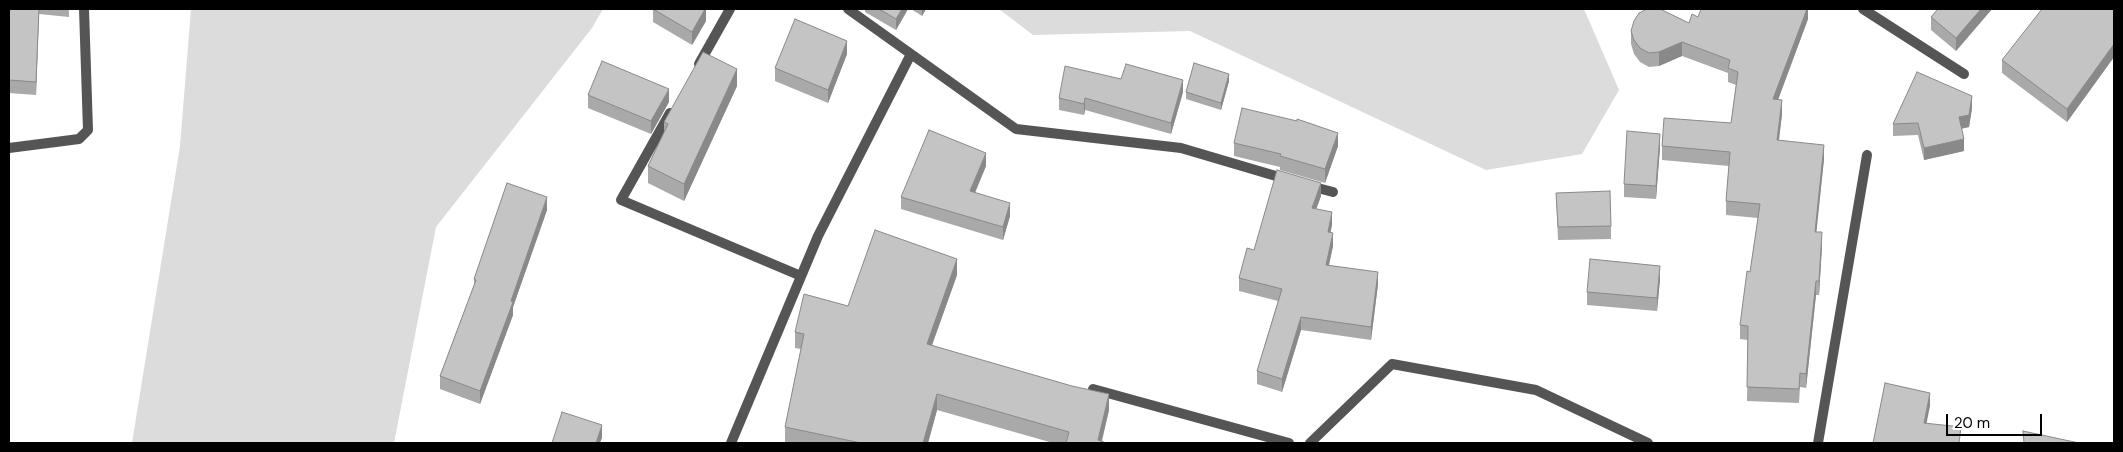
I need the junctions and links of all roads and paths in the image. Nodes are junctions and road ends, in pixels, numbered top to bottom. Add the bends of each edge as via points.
1 (84, 9) edge
2 (730, 9) edge
3 (848, 9) edge
4 (1863, 9) edge
5 (911, 54) junction
6 (695, 71) edge
7 (1964, 74) dead end
8 (675, 105) edge
9 (9, 148) edge
10 (1867, 155) dead end
11 (1333, 192) dead end
12 (801, 276) junction
13 (1092, 389) edge
14 (731, 443) edge
15 (1289, 443) edge
16 (1310, 443) edge
17 (1648, 443) edge
18 (1818, 443) edge

1 - 9 street via 88,130 79,139
2 - 6 street
3 - 5 street
4 - 7 street
5 - 11 street via 1016,129 1181,148
5 - 12 street via 818,236
8 - 12 street via 621,200
10 - 18 street
12 - 14 street
13 - 15 street
16 - 17 street via 1392,364 1536,390

